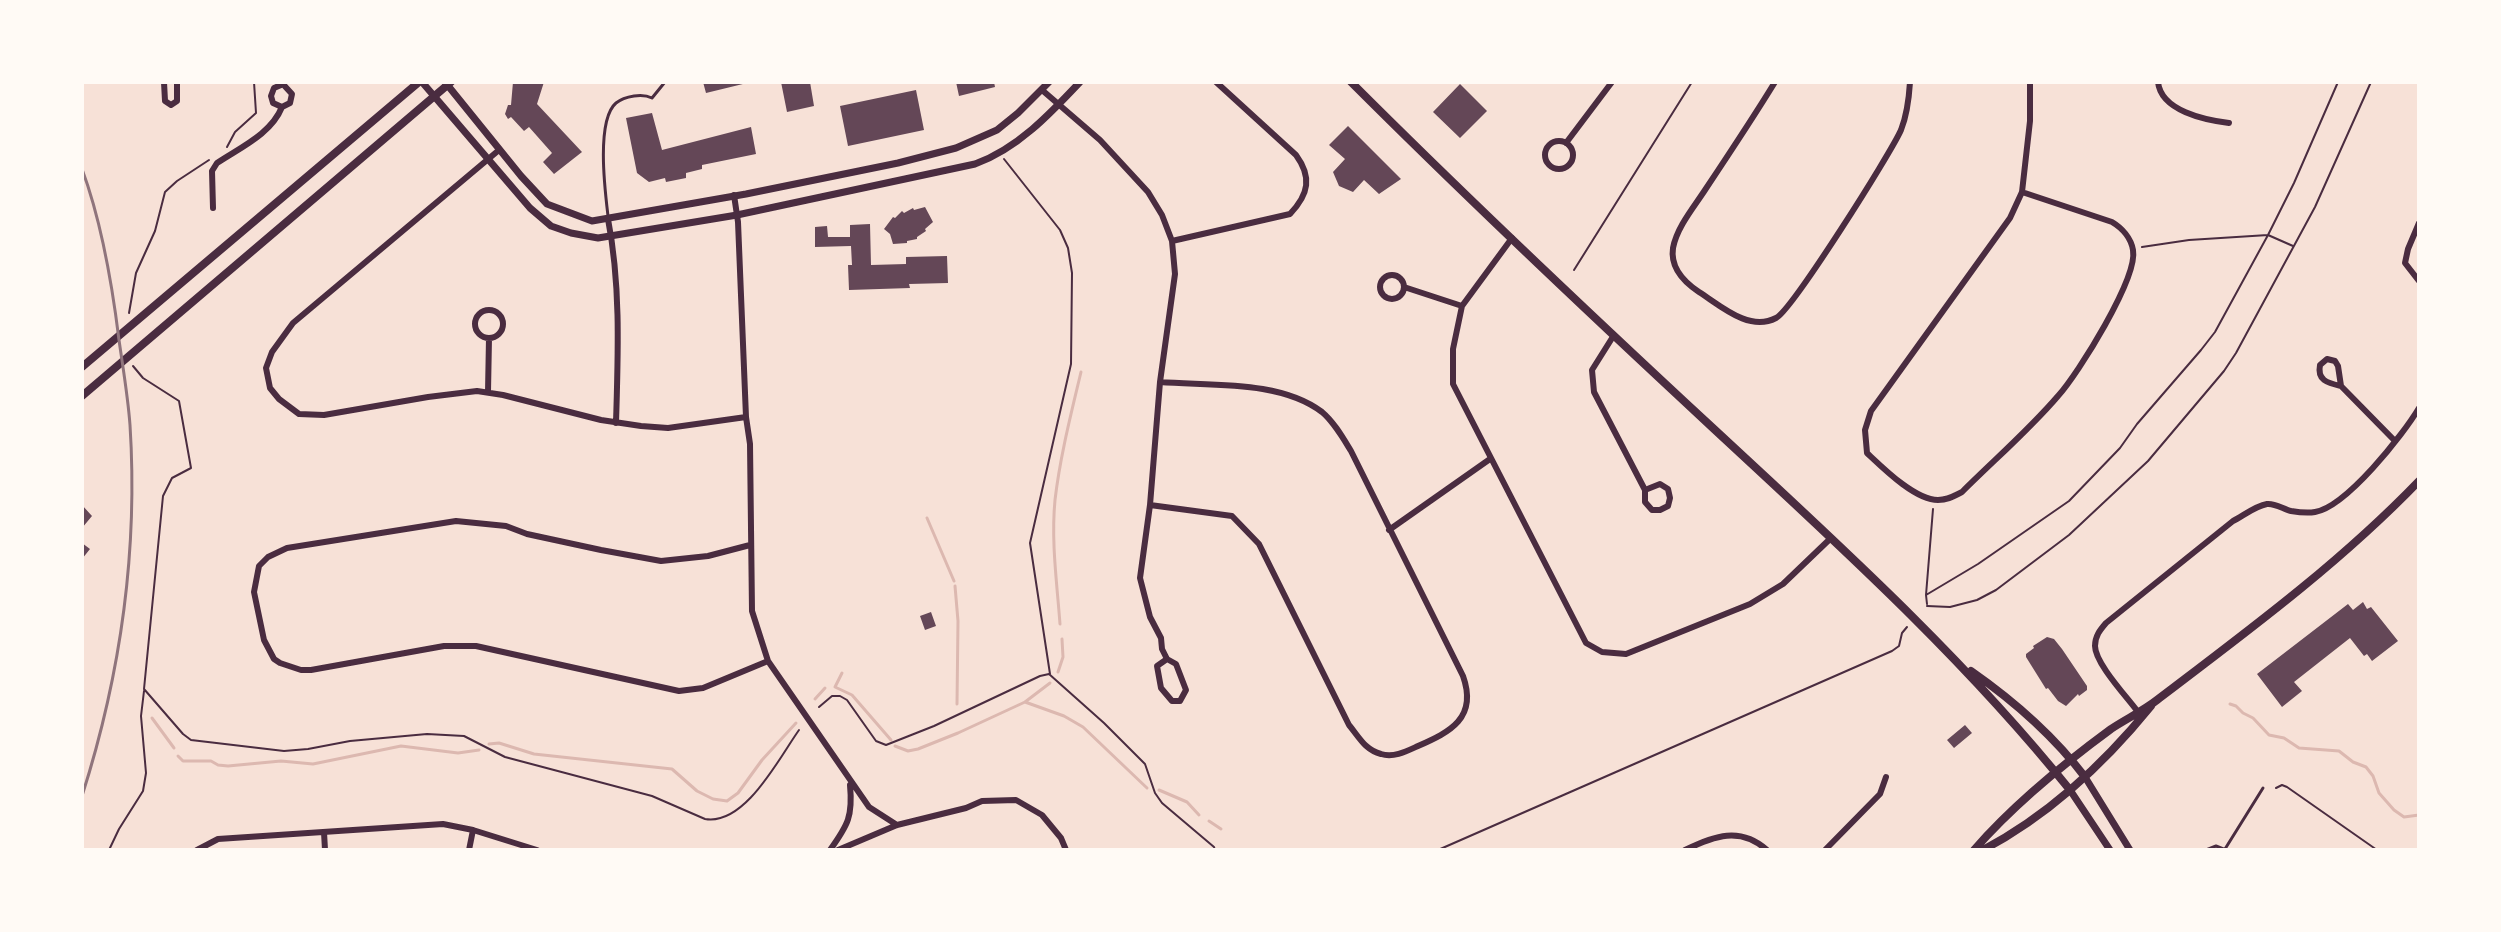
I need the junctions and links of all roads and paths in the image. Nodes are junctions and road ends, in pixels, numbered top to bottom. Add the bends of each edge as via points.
1 (164, 82) edge
2 (177, 82) edge
3 (254, 82) edge
4 (421, 82) edge
5 (665, 82) edge
6 (1049, 82) edge
7 (1080, 82) edge
8 (1216, 82) edge
9 (1351, 82) edge
10 (1612, 82) edge
11 (1692, 82) edge
12 (1775, 82) edge
13 (1910, 82) edge
14 (2030, 82) edge
15 (2158, 82) edge
16 (2338, 82) edge
17 (2371, 82) edge
18 (448, 83) edge
19 (281, 84) edge
20 (1042, 90) junction
21 (435, 96) junction
22 (1059, 105) junction
23 (282, 107) junction
24 (2229, 123) dead end
25 (1566, 143) junction
26 (224, 150) dead end
27 (499, 150) junction
28 (947, 151) junction
29 (489, 158) junction
30 (210, 159) dead end
31 (1004, 159) dead end
32 (952, 169) junction
33 (2022, 192) junction
34 (734, 195) junction
35 (213, 208) dead end
36 (737, 215) junction
37 (608, 219) junction
38 (2419, 223) edge
39 (153, 235) dead end
40 (2268, 235) junction
41 (612, 237) junction
42 (1512, 238) junction
43 (1172, 241) junction
44 (2294, 246) junction
45 (2133, 248) junction
46 (1574, 270) dead end
47 (2419, 281) edge
48 (1404, 287) junction
49 (1462, 306) junction
50 (1614, 335) junction
51 (489, 338) junction
52 (82, 367) edge
53 (1160, 382) junction
54 (2341, 386) junction
55 (488, 392) junction
56 (82, 396) edge
57 (179, 401) dead end
58 (2419, 408) edge
59 (746, 417) junction
60 (616, 423) junction
61 (2395, 441) junction
62 (1490, 459) junction
63 (2419, 481) edge
64 (1645, 490) junction
65 (1934, 500) junction
66 (1150, 505) junction
67 (1389, 530) junction
68 (1831, 538) junction
69 (750, 545) junction
70 (1926, 595) junction
71 (1927, 606) junction
72 (1923, 610) dead end
73 (1906, 629) dead end
74 (1167, 659) junction
75 (768, 661) junction
76 (1960, 663) junction
77 (1050, 674) junction
78 (144, 689) junction
79 (2156, 701) junction
80 (819, 707) dead end
81 (2138, 712) junction
82 (799, 730) dead end
83 (2072, 760) junction
84 (2056, 772) junction
85 (1886, 777) dead end
86 (2085, 777) junction
87 (849, 782) junction
88 (2263, 788) dead end
89 (2276, 788) dead end
90 (2070, 790) junction
91 (897, 825) junction
92 (473, 830) junction
93 (324, 832) junction
94 (109, 850) edge
95 (197, 850) edge
96 (325, 850) edge
97 (469, 850) edge
98 (537, 850) edge
99 (830, 850) edge
100 (838, 850) edge
101 (1066, 850) edge
102 (1215, 850) edge
103 (1438, 850) edge
104 (1685, 850) edge
105 (1767, 850) edge
106 (1825, 850) edge
107 (1974, 850) edge
108 (1983, 850) edge
109 (2110, 850) edge
110 (2130, 850) edge
111 (2206, 850) edge
112 (2226, 850) edge
113 (2377, 850) edge

1 - 2 street via 165,101 171,105 177,101
3 - 26 path via 255,116
4 - 21 street
4 - 52 main road
5 - 37 lane via 652,98 639,95 618,102 608,117
6 - 20 street
7 - 22 street
8 - 43 street via 1296,155 1306,168 1306,190 1290,214
9 - 42 main road
10 - 25 street
11 - 46 path
12 - 13 street via 1685,220 1673,250 1673,265 1683,280 1741,319 1759,323 1778,317 1798,293 1891,147 1905,120
14 - 33 street
15 - 24 street via 2170,103 2203,119
16 - 40 path
17 - 44 path
18 - 21 main road
18 - 27 street
19 - 23 street via 271,96
19 - 23 street via 292,94
20 - 22 street
20 - 28 street via 997,130
21 - 29 street
21 - 56 main road
22 - 32 street via 1000,153
22 - 43 street via 1148,192
23 - 35 street via 276,121 217,163 212,171
25 - 25 street via 1556,141 1546,150 1554,168 1565,167 1572,159
27 - 29 street
27 - 37 street via 547,204 592,221
28 - 32 street
28 - 34 street
29 - 41 street via 551,226
29 - 55 street via 293,323 266,368 270,388 299,414
30 - 39 path via 167,189
31 - 77 path via 1060,230 1072,273 1071,364 1030,543
32 - 36 street
33 - 45 street via 2112,222
33 - 65 street via 2010,218 1871,411 1865,430 1867,453 1890,475
34 - 36 street
34 - 37 street
36 - 41 street
36 - 59 street
37 - 41 street
38 - 47 street via 2405,263
40 - 44 path
40 - 45 path
40 - 70 path via 2215,332 2120,448 2069,501
41 - 60 street via 619,328
42 - 49 street
42 - 50 main road
43 - 53 street via 1175,274
44 - 71 path via 2229,365 2148,461 2069,535 1996,590 1966,604
45 - 65 street via 2117,303 2060,395 1962,492
48 - 48 street via 1402,279 1390,274 1379,286 1392,299
48 - 49 street
49 - 62 street via 1453,349 1453,384
50 - 64 street via 1592,370 1594,392
50 - 68 main road
51 - 51 street via 504,326 501,315 490,310 479,314 475,325
51 - 55 street
53 - 66 street
53 - 67 street via 1265,389 1320,411 1351,451
54 - 54 street via 2338,366 2327,359 2320,365 2321,378
54 - 61 street
55 - 60 street
57 - 78 path via 191,468 172,478 164,492
58 - 61 street
59 - 60 street via 668,428
59 - 69 street
61 - 81 street via 2329,507 2312,513 2268,504 2256,509 2233,521 2106,623 2094,649
62 - 67 street
62 - 68 street via 1586,643 1602,652 1626,654 1750,604 1783,584
63 - 79 main road via 2309,583
64 - 64 street via 1652,510 1668,506 1668,489 1660,484
65 - 70 path
66 - 67 street via 1232,516 1254,537 1349,725 1362,743 1388,755 1442,736 1461,719 1467,693
66 - 74 street via 1140,578
68 - 76 main road
69 - 75 street via 752,611
69 - 75 street via 661,561 506,526 456,521 287,548 259,566 254,592 264,640 274,659 301,670 444,646 476,646 679,691 703,688
70 - 71 path
71 - 72 path
73 - 103 path via 1897,648
74 - 74 street via 1157,666 1161,688 1172,701 1180,701 1186,690 1176,664
75 - 87 street
76 - 83 main road via 2010,699
76 - 84 main road
77 - 80 path via 884,745 843,697 829,697
77 - 102 path via 1133,751 1147,767 1158,799
78 - 82 path via 193,740 284,751 427,734 464,736 505,757 652,796 711,820 729,816 748,800
78 - 94 path via 143,791
79 - 81 main road
79 - 86 main road
81 - 83 main road
83 - 84 main road
83 - 86 main road
84 - 90 main road
84 - 107 main road
85 - 106 street via 1880,794
86 - 90 main road
86 - 110 street
87 - 91 street via 869,807
87 - 99 street via 852,808
88 - 112 lane
89 - 113 path via 2287,787
90 - 108 main road
90 - 109 street
91 - 100 street
91 - 101 street via 982,801 1016,800 1042,815
92 - 93 street via 443,824
92 - 97 street
92 - 98 street
93 - 95 street via 218,839
93 - 96 street
104 - 105 street via 1726,834
111 - 112 lane

